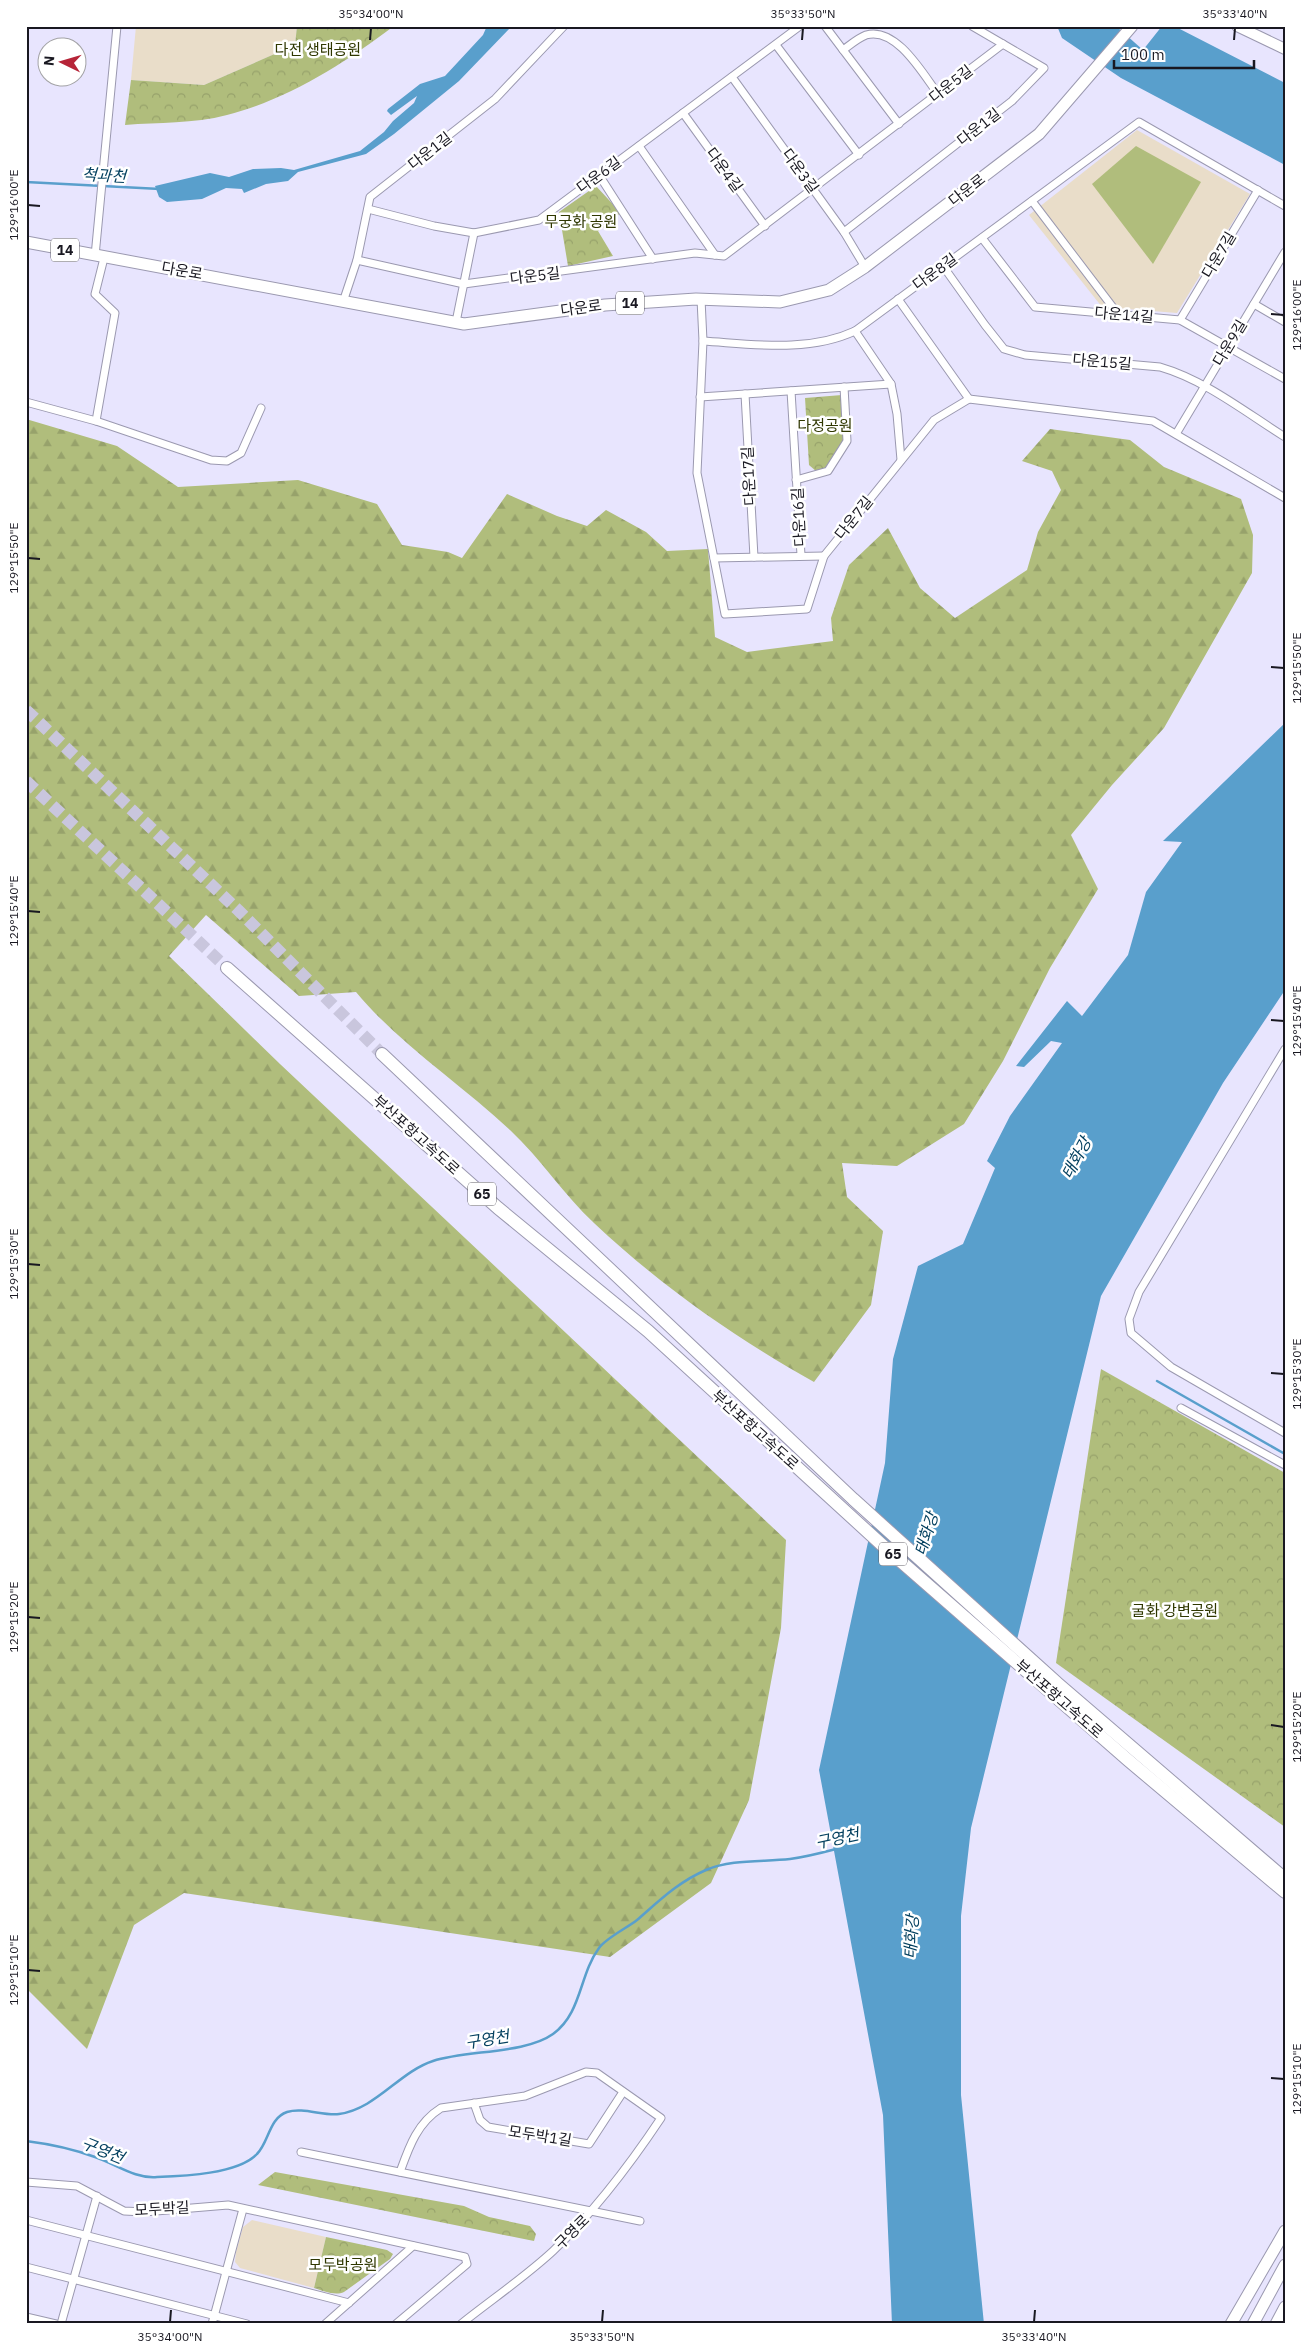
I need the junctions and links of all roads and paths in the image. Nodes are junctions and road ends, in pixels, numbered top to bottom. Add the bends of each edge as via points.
1 (117, 26) edge
2 (564, 26) edge
3 (800, 26) edge
4 (825, 26) edge
5 (972, 26) edge
6 (1132, 26) edge
7 (1237, 26) edge
8 (1003, 44) junction
9 (776, 45) junction
10 (1285, 49) edge
11 (843, 50) junction
12 (732, 77) junction
13 (938, 94) junction
14 (683, 113) junction
15 (899, 124) junction
16 (639, 146) junction
17 (859, 155) junction
18 (599, 175) junction
19 (814, 190) junction
20 (1258, 190) junction
21 (1032, 201) junction
22 (1285, 206) edge
23 (368, 209) junction
24 (765, 226) junction
25 (844, 232) junction
26 (474, 233) junction
27 (982, 238) junction
28 (26, 242) edge
29 (1285, 252) edge
30 (715, 255) junction
31 (100, 257) junction
32 (653, 258) junction
33 (357, 260) junction
34 (1282, 265) edge
35 (943, 266) junction
36 (865, 267) junction
37 (464, 284) junction
38 (701, 299) junction
39 (898, 299) junction
40 (343, 302) junction
41 (1254, 304) junction
42 (1118, 314) junction
43 (1180, 320) junction
44 (456, 322) junction
45 (1285, 322) edge
46 (854, 330) junction
47 (703, 341) junction
48 (1229, 346) junction
49 (1285, 379) edge
50 (891, 384) junction
51 (844, 387) junction
52 (1204, 387) junction
53 (791, 391) junction
54 (746, 394) junction
55 (700, 397) junction
56 (969, 399) junction
57 (26, 402) edge
58 (261, 408) dead end
59 (96, 421) junction
60 (1176, 434) junction
61 (1285, 437) edge
62 (901, 460) junction
63 (796, 480) junction
64 (1285, 498) edge
65 (801, 555) junction
66 (824, 556) junction
67 (754, 557) junction
68 (714, 558) junction
69 (227, 968) tunnel mouth
70 (1285, 1049) edge
71 (382, 1054) tunnel mouth
72 (1181, 1408) dead end
73 (1285, 1433) edge
74 (1285, 1464) edge
75 (1285, 1878) edge
76 (1285, 1892) edge
77 (623, 2092) junction
78 (474, 2104) junction
79 (301, 2152) dead end
80 (400, 2172) junction
81 (26, 2182) edge
82 (97, 2196) junction
83 (243, 2209) junction
84 (592, 2211) junction
85 (26, 2220) edge
86 (640, 2221) dead end
87 (1285, 2230) edge
88 (86, 2234) junction
89 (413, 2246) junction
90 (1285, 2265) edge
91 (26, 2267) edge
92 (226, 2271) junction
93 (74, 2278) junction
94 (349, 2303) junction
95 (1285, 2307) edge
96 (215, 2315) junction
97 (26, 2317) edge
98 (56, 2324) edge
99 (61, 2324) edge
100 (212, 2324) edge
101 (247, 2324) edge
102 (325, 2324) edge
103 (396, 2324) edge
104 (461, 2324) edge
105 (1231, 2324) edge
106 (1253, 2324) edge
107 (1276, 2324) edge

1 - 31 street via 98,220
2 - 23 street, 다운1길 via 495,99 370,198
3 - 9 street, 다운6길
4 - 11 street
5 - 8 street, 다운1길
6 - 36 main road, 다운로 / 14 via 1039,134
7 - 10 street
8 - 13 street, 다운5길
8 - 25 street, 다운1길 via 1044,68 1012,101
9 - 12 street, 다운6길
9 - 17 street
11 - 13 street via 865,35 889,37 904,50
11 - 15 street
12 - 14 street, 다운6길
12 - 19 street, 다운3길
13 - 15 street, 다운5길
14 - 16 street, 다운6길
14 - 24 street, 다운4길
15 - 17 street, 다운5길
16 - 18 street, 다운6길
16 - 30 street
17 - 19 street, 다운5길
18 - 26 street, 다운6길 via 538,220
18 - 32 street
19 - 24 street, 다운5길
19 - 25 street, 다운3길
20 - 21 street, 다운8길 via 1140,122
20 - 22 street
20 - 43 street, 다운7길
21 - 27 street, 다운8길
21 - 42 street
23 - 26 street, 다운6길
23 - 33 street, 다운1길
24 - 30 street, 다운5길 via 724,256
25 - 36 street, 다운3길
26 - 37 street
27 - 35 street, 다운8길
27 - 42 street, 다운14길 via 1035,307
28 - 31 main road, 다운로 / 14
29 - 34 street, 다운9길
30 - 32 street, 다운5길 via 695,253
31 - 40 main road, 다운로 / 14 via 298,291
31 - 59 street via 95,294 115,313
32 - 37 street, 다운5길
33 - 37 street, 다운5길
33 - 40 street, 다운1길
34 - 41 street, 다운9길
35 - 39 street, 다운8길
35 - 52 street, 다운15길 via 1004,349 1025,355 1160,367
36 - 38 main road, 다운로 / 14 via 829,290 780,302
37 - 44 street
38 - 44 main road, 다운로 / 14 via 605,304 464,324
38 - 47 street, 다운7길
39 - 46 street, 다운8길
39 - 56 street
40 - 44 main road, 다운로 / 14
41 - 45 street
41 - 48 street, 다운9길
42 - 43 street, 다운14길
43 - 48 street, 다운14길
46 - 47 street, 다운8길 via 837,339 807,344
46 - 50 street
47 - 55 street, 다운7길
48 - 49 street, 다운14길
48 - 52 street, 다운9길
50 - 51 street
50 - 62 street
51 - 53 street
51 - 63 street via 847,440 828,471
52 - 60 street, 다운9길
52 - 61 street, 다운15길
53 - 54 street
53 - 63 street, 다운16길
54 - 55 street
54 - 67 street, 다운17길
55 - 68 street, 다운7길 via 697,473
56 - 60 street via 1154,421
56 - 62 street, 다운7길 via 934,420
57 - 59 street
58 - 59 street via 241,453 227,461 211,460
60 - 64 street
62 - 66 street, 다운7길
63 - 65 street, 다운16길
65 - 66 street
65 - 67 street, 다운16길
66 - 68 street, 다운7길 via 806,609 725,614
67 - 68 street, 다운16길
69 - 76 highway, 부산포항고속도로 / 65 via 498,1208 648,1331 740,1417 1114,1747
70 - 73 street via 1170,1237 1129,1319 1131,1333 1170,1367
71 - 75 highway, 부산포항고속도로 / 65 via 853,1499 990,1624
72 - 74 street
77 - 78 street via 597,2073 586,2072 525,2096
77 - 78 street, 모두박1길 via 589,2144 488,2127 480,2120
77 - 84 street, 구영로 via 661,2118 628,2168
78 - 80 street via 440,2108 430,2115 411,2143
79 - 80 street
80 - 84 street
81 - 82 street, 모두박길 via 77,2186
82 - 83 street, 모두박길 via 124,2211 228,2205
82 - 88 street
83 - 89 street, 모두박길
83 - 92 street
84 - 86 street
84 - 104 street, 구영로 via 552,2252
85 - 88 street
87 - 105 main road
88 - 92 street
88 - 93 street
89 - 94 street
89 - 103 street, 모두박길 via 465,2257 467,2264
90 - 106 main road
91 - 93 street
92 - 94 street
92 - 96 street
93 - 96 street
93 - 99 street
94 - 102 street
95 - 107 main road
96 - 100 street
96 - 101 street
97 - 98 street

